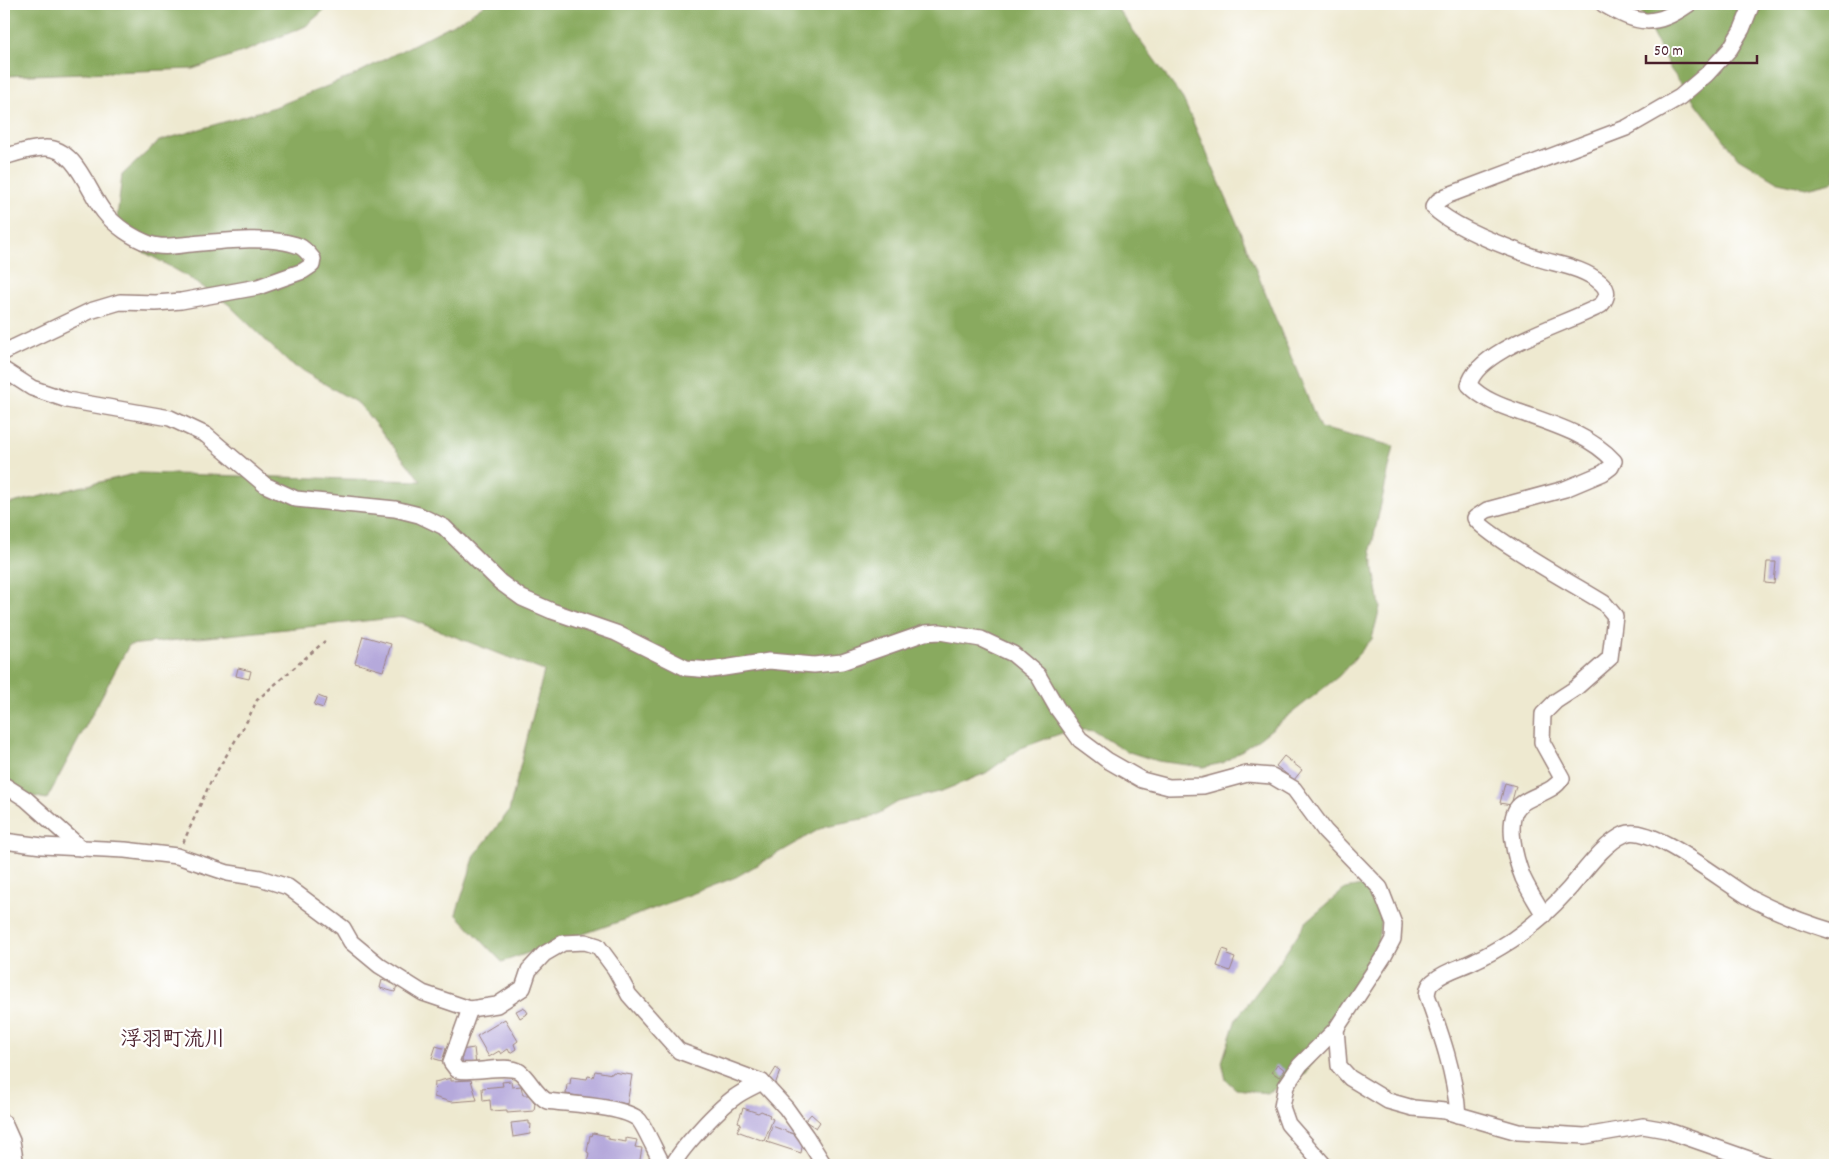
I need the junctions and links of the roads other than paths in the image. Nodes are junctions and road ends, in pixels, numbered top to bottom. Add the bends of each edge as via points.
1 (1603, 4) edge
2 (1689, 4) edge
3 (1752, 4) edge
4 (4, 157) edge
5 (4, 352) edge
6 (4, 370) edge
7 (4, 785) edge
8 (4, 841) edge
9 (80, 848) junction
10 (1544, 915) junction
11 (1835, 932) edge
12 (470, 1009) junction
13 (1336, 1030) junction
14 (762, 1082) junction
15 (1458, 1114) junction
16 (4, 1123) edge
17 (16, 1165) edge
18 (663, 1165) edge
19 (673, 1165) edge
20 (824, 1165) edge
21 (1324, 1165) edge
22 (1766, 1165) edge

1 - 2 street via 1628,16 1656,21
3 - 10 street via 1730,49 1680,97 1626,128 1446,196 1433,206 1440,214 1473,232 1589,274 1607,291 1607,299 1601,305 1522,338 1484,363 1471,377 1469,385 1495,404 1587,439 1614,461 1603,473 1565,489 1487,510 1475,518 1498,539 1604,603 1615,616 1610,658 1543,714 1542,742 1562,778 1558,785 1520,805 1514,813 1514,846 1523,877
4 - 5 street via 46,147 64,154 78,167 105,214 119,228 152,245 276,241 299,246 313,259 312,265 303,272 258,286 181,301 120,302 90,311
6 - 13 street via 32,388 67,400 170,418 206,435 265,485 296,499 395,509 419,515 444,527 500,582 522,598 616,633 686,668 711,670 769,661 814,665 842,662 925,633 940,632 981,639 1013,654 1038,675 1080,740 1142,780 1168,787 1203,786 1248,774 1272,776 1294,789 1325,831 1380,888 1394,924 1393,938 1384,956
7 - 9 street via 26,799
8 - 9 street
9 - 12 street via 177,856 228,874 260,878 288,887 343,928 351,942 380,966 423,993
10 - 11 street via 1615,840 1627,833 1637,833 1663,841 1754,900
10 - 15 street via 1512,940 1478,960 1447,972 1428,987 1427,995 1445,1046 1456,1092
12 - 14 street via 497,1005 523,988 529,970 544,954 563,943 586,942 598,946 629,994 679,1051
12 - 18 street via 451,1062 457,1070 510,1068 520,1072 547,1101 624,1112 638,1120
13 - 15 street via 1339,1066 1350,1078 1388,1101
13 - 21 street via 1300,1065 1286,1086 1282,1107 1288,1124
14 - 19 street via 735,1096 698,1132
14 - 20 street via 786,1108
15 - 22 street via 1518,1132 1585,1136 1643,1126 1666,1130
16 - 17 street via 12,1141

